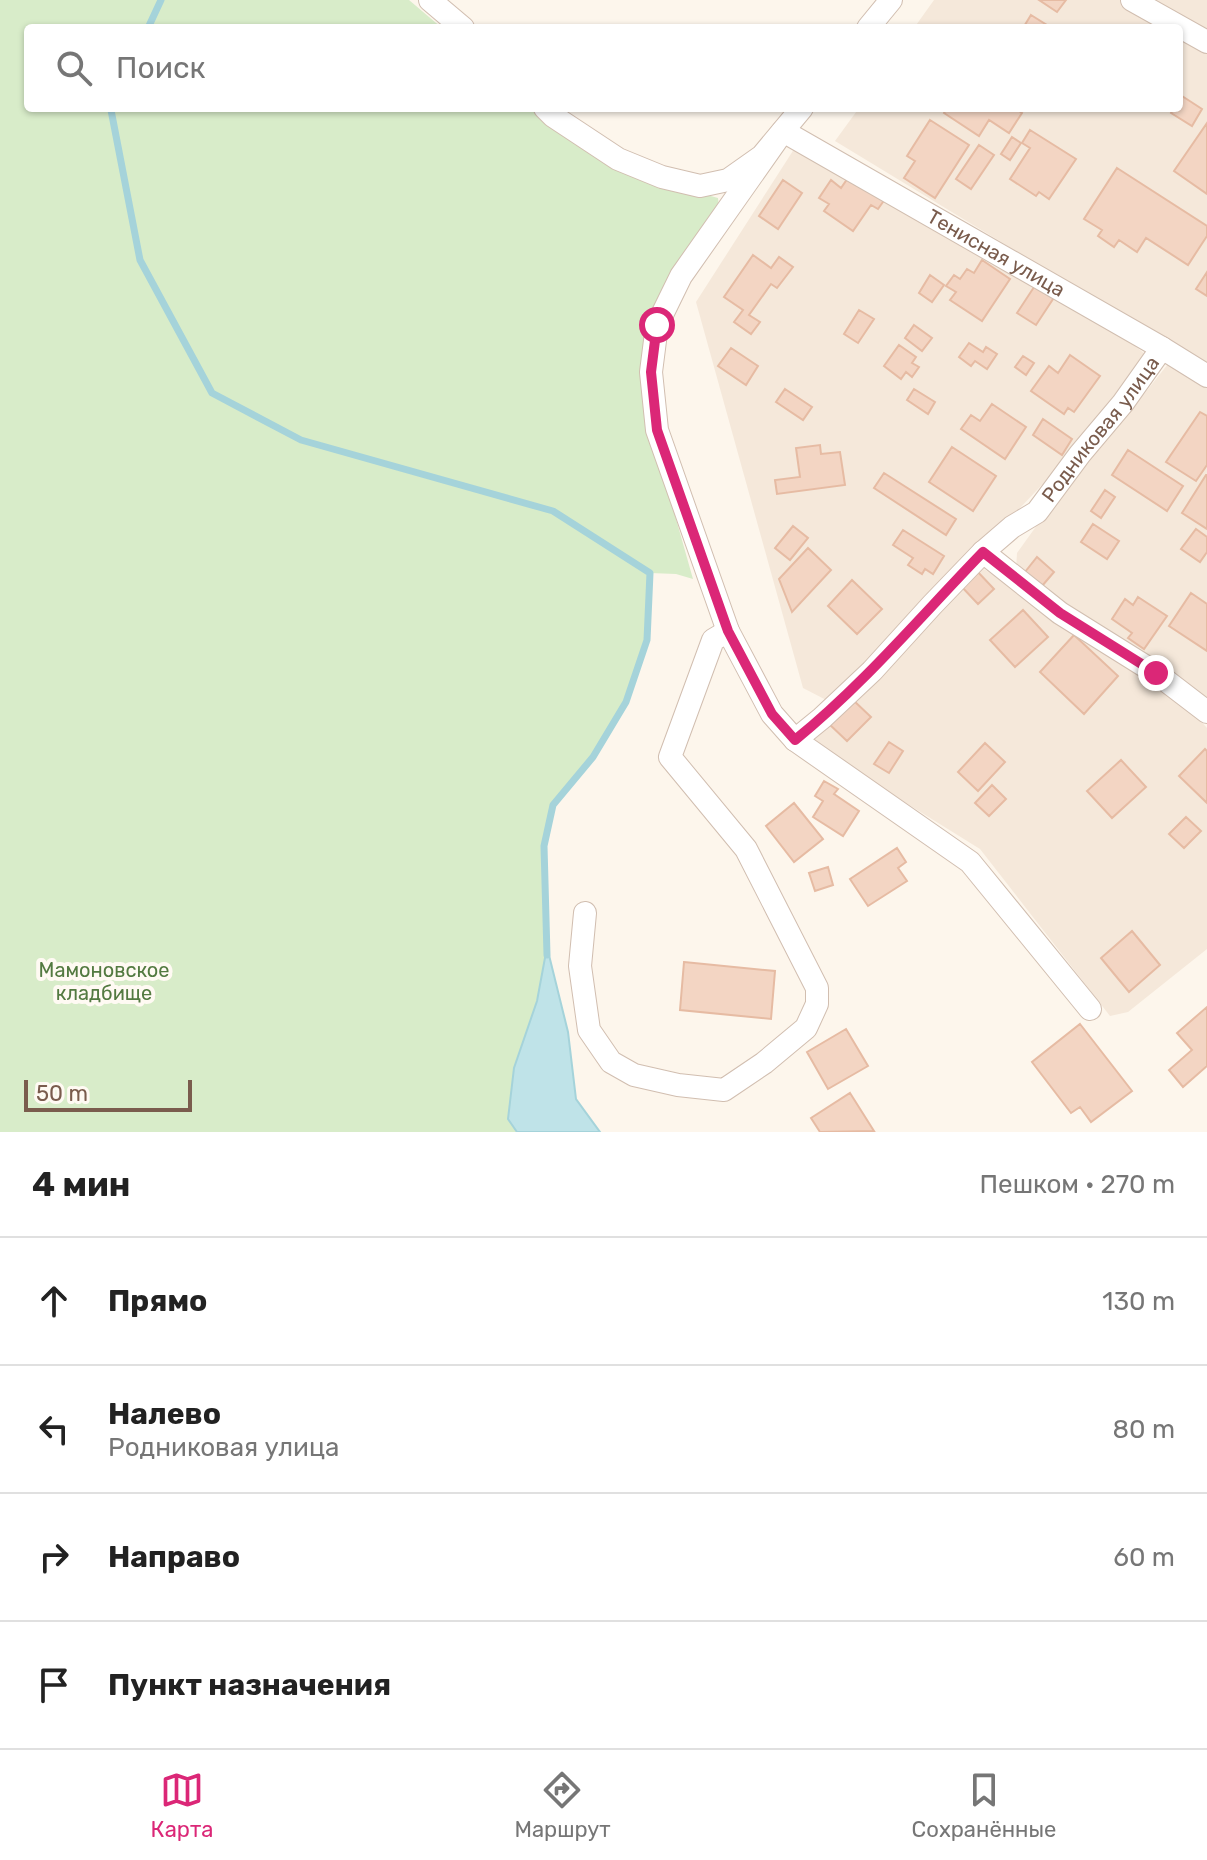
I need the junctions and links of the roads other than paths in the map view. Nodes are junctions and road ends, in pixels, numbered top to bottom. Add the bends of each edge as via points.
1 (430, 0) edge
2 (891, 0) edge
3 (1132, 0) edge
4 (458, 24) edge
5 (871, 24) edge
6 (1175, 24) edge
7 (1183, 29) edge
8 (1207, 42) edge
9 (549, 112) edge
10 (799, 112) edge
11 (783, 131) junction
12 (1162, 348) junction
13 (1207, 376) edge
14 (983, 552) junction
15 (728, 631) junction
16 (1207, 712) edge
17 (795, 740) junction
18 (585, 913) dead end
19 (1090, 1009) dead end

1 - 4 street
2 - 5 street
3 - 6 street
7 - 8 street
9 - 11 street via 618,159 700,186 728,180 762,156
10 - 11 street
11 - 12 street, Тенисная улица
11 - 15 street via 681,276 657,325 651,372 657,430
12 - 13 street, Тенисная улица
12 - 14 street, Родниковая улица via 1037,512
14 - 16 street via 1060,613
14 - 17 street, Родниковая улица via 872,671
15 - 17 street via 772,714
15 - 18 street via 713,640 670,757 746,849 817,988 817,1004 806,1028 724,1090 634,1075 611,1062 589,1030 580,966
17 - 19 street via 970,862

